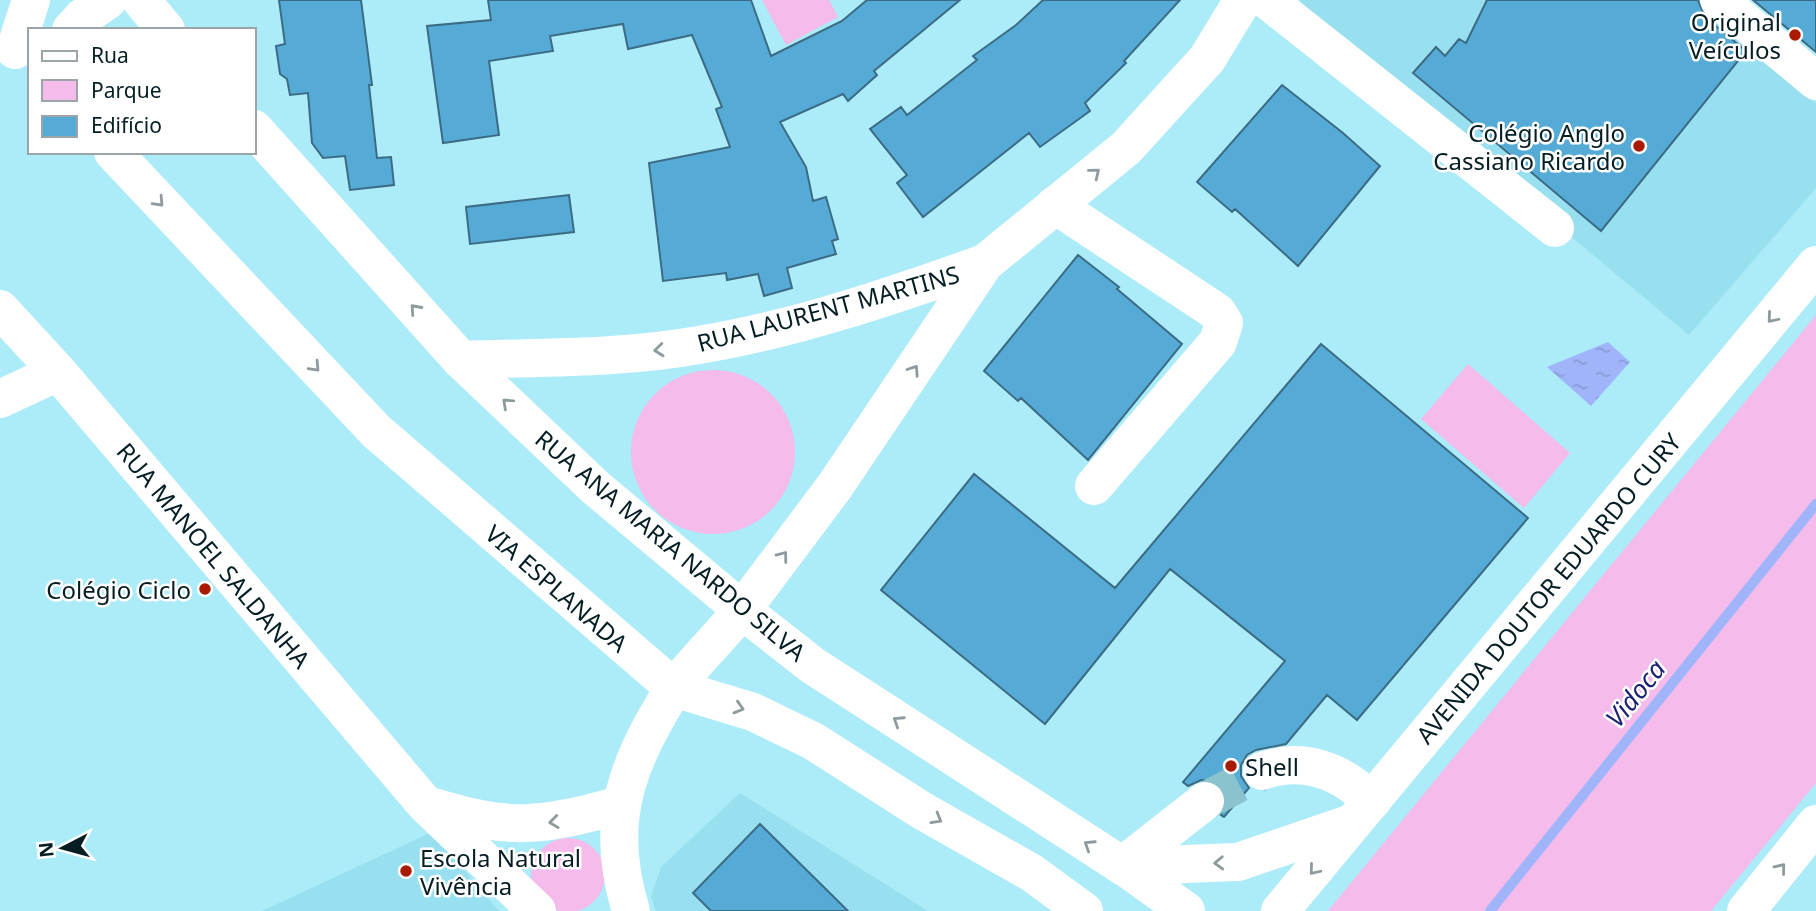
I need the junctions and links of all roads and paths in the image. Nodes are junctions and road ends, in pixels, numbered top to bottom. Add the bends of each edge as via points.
1 (31, 0) edge
2 (108, 0) edge
3 (141, 0) edge
4 (1243, 0) edge
5 (1267, 0) edge
6 (1719, 0) edge
7 (73, 28) edge
8 (164, 28) edge
9 (15, 50) edge
10 (1816, 81) edge
11 (256, 131) edge
12 (115, 154) edge
13 (1055, 205) junction
14 (1555, 228) dead end
15 (985, 263) junction
16 (1816, 265) edge
17 (0, 309) edge
18 (461, 360) junction
19 (58, 372) junction
20 (0, 399) edge
21 (1094, 486) dead end
22 (741, 610) junction
23 (674, 688) junction
24 (1262, 771) tunnel mouth
25 (1205, 801) tunnel mouth
26 (425, 804) junction
27 (620, 805) junction
28 (1363, 812) junction
29 (1816, 824) edge
30 (1127, 869) junction
31 (537, 911) edge
32 (631, 911) edge
33 (1084, 911) edge
34 (1186, 911) edge
35 (1280, 911) edge
36 (1746, 911) edge

1 - 9 main road
2 - 7 main road
3 - 8 main road
13 -> 4 main road, RUA LAURENT MARTINS via 1126,148 1207,59
5 - 14 main road
6 - 10 main road
18 -> 11 main road, RUA ANA MARIA NARDO SILVA
12 -> 23 main road, VIA ESPLANADA via 376,431
13 - 15 main road, RUA LAURENT MARTINS
13 - 21 main road via 1217,312 1224,323 1218,342
15 -> 18 main road, RUA LAURENT MARTINS via 902,292 699,346
22 -> 15 main road, RUA LAURENT MARTINS via 841,477
16 -> 28 main road, AVENIDA DOUTOR EDUARDO CURY
17 - 19 main road, RUA MANOEL SALDANHA
22 -> 18 main road, RUA ANA MARIA NARDO SILVA via 595,487
19 - 20 main road
19 - 26 main road, RUA MANOEL SALDANHA
22 - 23 main road, RUA LAURENT MARTINS
30 -> 22 main road, RUA ANA MARIA NARDO SILVA via 812,665
23 - 27 main road, RUA LAURENT MARTINS via 639,750
23 -> 33 main road, VIA ESPLANADA via 753,712 813,741 1032,873
24 - 28 main road via 1306,765 1330,771 1354,783
25 - 30 main road
27 -> 26 main road via 560,822 514,825 474,820
26 - 31 main road, RUA MANOEL SALDANHA
27 - 32 main road, RUA LAURENT MARTINS via 619,859
28 -> 30 main road via 1238,862
28 -> 35 main road, AVENIDA DOUTOR EDUARDO CURY
36 -> 29 main road
30 - 34 main road, RUA ANA MARIA NARDO SILVA

